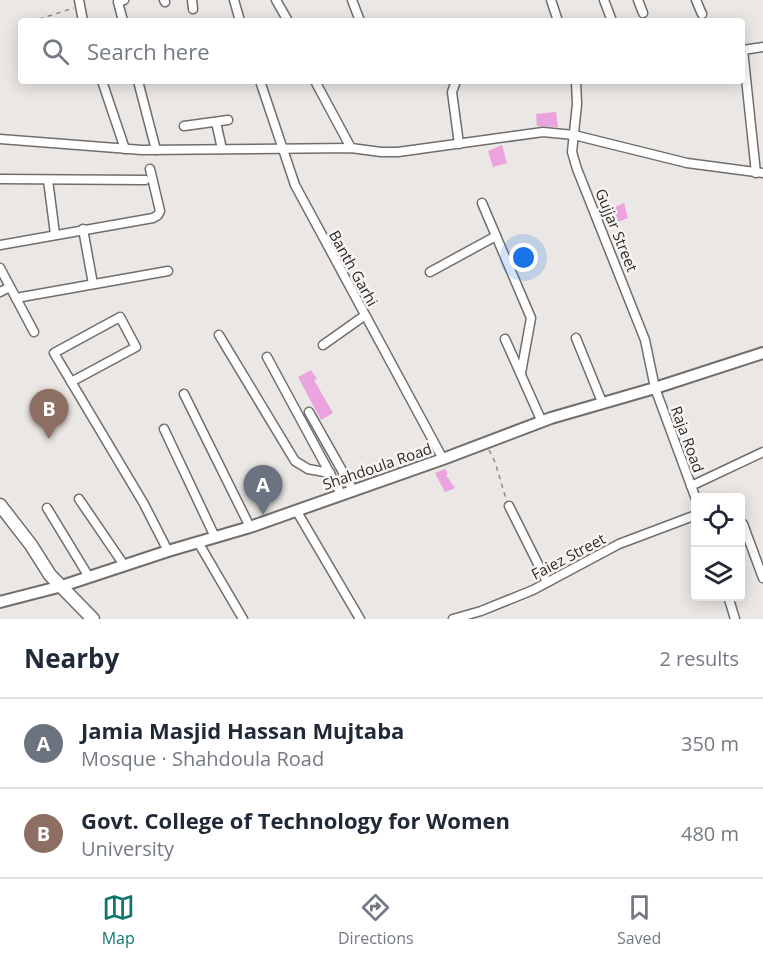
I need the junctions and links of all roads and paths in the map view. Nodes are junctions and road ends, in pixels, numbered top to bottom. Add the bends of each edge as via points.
1 (234, 0) edge
2 (276, 0) edge
3 (352, 0) edge
4 (551, 0) edge
5 (604, 0) edge
6 (638, 0) edge
7 (696, 0) edge
8 (120, 1) edge
9 (80, 3) edge
10 (643, 13) dead end
11 (702, 14) dead end
12 (42, 18) edge
13 (82, 18) edge
14 (123, 18) edge
15 (239, 18) edge
16 (286, 18) edge
17 (359, 18) edge
18 (557, 18) edge
19 (611, 18) edge
20 (763, 47) edge
21 (745, 50) edge
22 (745, 64) edge
23 (103, 84) edge
24 (139, 84) edge
25 (261, 84) edge
26 (317, 84) edge
27 (455, 84) edge
28 (576, 84) edge
29 (228, 120) dead end
30 (216, 122) junction
31 (184, 126) dead end
32 (574, 135) junction
33 (0, 139) edge
34 (459, 144) junction
35 (351, 148) junction
36 (125, 149) junction
37 (222, 149) junction
38 (283, 149) junction
39 (156, 150) junction
40 (150, 169) dead end
41 (760, 173) edge
42 (0, 179) edge
43 (48, 180) junction
44 (145, 180) dead end
45 (482, 203) dead end
46 (83, 229) junction
47 (55, 234) junction
48 (496, 236) junction
49 (0, 245) edge
50 (0, 268) edge
51 (168, 272) dead end
52 (430, 272) dead end
53 (93, 284) junction
54 (10, 287) junction
55 (0, 292) edge
56 (16, 298) junction
57 (364, 316) junction
58 (33, 332) dead end
59 (219, 335) dead end
60 (576, 338) dead end
61 (505, 339) dead end
62 (323, 345) dead end
63 (763, 352) edge
64 (267, 357) dead end
65 (521, 373) junction
66 (71, 382) junction
67 (655, 388) junction
68 (184, 394) dead end
69 (602, 402) junction
70 (309, 412) dead end
71 (542, 422) junction
72 (164, 429) dead end
73 (485, 443) junction
74 (763, 452) edge
75 (443, 459) junction
76 (330, 473) junction
77 (691, 486) junction
78 (352, 490) junction
79 (694, 493) edge
80 (341, 494) junction
81 (79, 499) dead end
82 (0, 505) edge
83 (509, 506) joint
84 (47, 508) dead end
85 (296, 510) junction
86 (691, 517) edge
87 (250, 526) junction
88 (745, 529) edge
89 (215, 537) junction
90 (198, 542) junction
91 (168, 550) junction
92 (124, 565) junction
93 (89, 577) junction
94 (763, 578) edge
95 (548, 582) junction
96 (63, 586) junction
97 (729, 601) edge
98 (0, 602) edge
99 (93, 619) edge
100 (243, 619) edge
101 (360, 619) edge
102 (453, 619) edge
103 (735, 619) edge

1 - 15 street
2 - 16 street
3 - 17 street
4 - 18 street
5 - 19 street
6 - 10 street
7 - 11 street
8 - 14 street
9 - 12 path
9 - 13 street
20 - 21 street
22 - 41 street
23 - 36 street
24 - 39 street
25 - 38 street, Banth Garhi
26 - 35 street
27 - 34 street via 452,92
28 - 32 street, Gujjar Street
29 - 30 street
30 - 31 street
30 - 37 street
32 - 34 street via 543,132
32 - 41 street via 687,163
32 - 67 street, Gujjar Street via 572,152 577,169 645,340
33 - 36 street
34 - 35 street via 398,152
35 - 38 street
36 - 39 street
37 - 38 street
37 - 39 street
38 - 57 street, Banth Garhi via 295,185
40 - 46 street via 158,215
42 - 43 street
43 - 44 street
43 - 47 street
45 - 48 street
46 - 47 street
46 - 53 street
47 - 49 street
48 - 52 street
48 - 65 street via 531,318
50 - 54 street
51 - 53 street
53 - 56 street
54 - 55 street
54 - 56 street
56 - 58 street
57 - 62 street
57 - 75 street, Banth Garhi
59 - 76 street via 294,461 308,469
60 - 69 street
61 - 65 street
63 - 67 street, Shahdoula Road
64 - 76 street
65 - 71 street
66 - 66 street via 136,347 120,317 54,352
66 - 91 street
67 - 69 street, Shahdoula Road
67 - 77 street, Raja Road
68 - 87 street
69 - 71 street, Shahdoula Road
70 - 78 street
71 - 73 street, Shahdoula Road
72 - 89 street
73 - 75 street, Shahdoula Road
73 - 83 path
74 - 77 street
75 - 78 street, Shahdoula Road
76 - 80 street
77 - 79 street, Raja Road
78 - 80 street, Shahdoula Road
80 - 85 street, Shahdoula Road
81 - 92 street
82 - 96 main road
83 - 95 street
84 - 93 street
85 - 87 street, Shahdoula Road
85 - 101 street
86 - 95 street, Faiez Street via 619,544
87 - 89 street, Shahdoula Road
88 - 94 street
89 - 90 street, Shahdoula Road
90 - 91 street, Shahdoula Road
90 - 100 street
91 - 92 street, Shahdoula Road
92 - 93 street, Shahdoula Road
93 - 96 street, Shahdoula Road
95 - 102 street, Faiez Street
96 - 98 street, Shahdoula Road
96 - 99 main road
97 - 103 street

